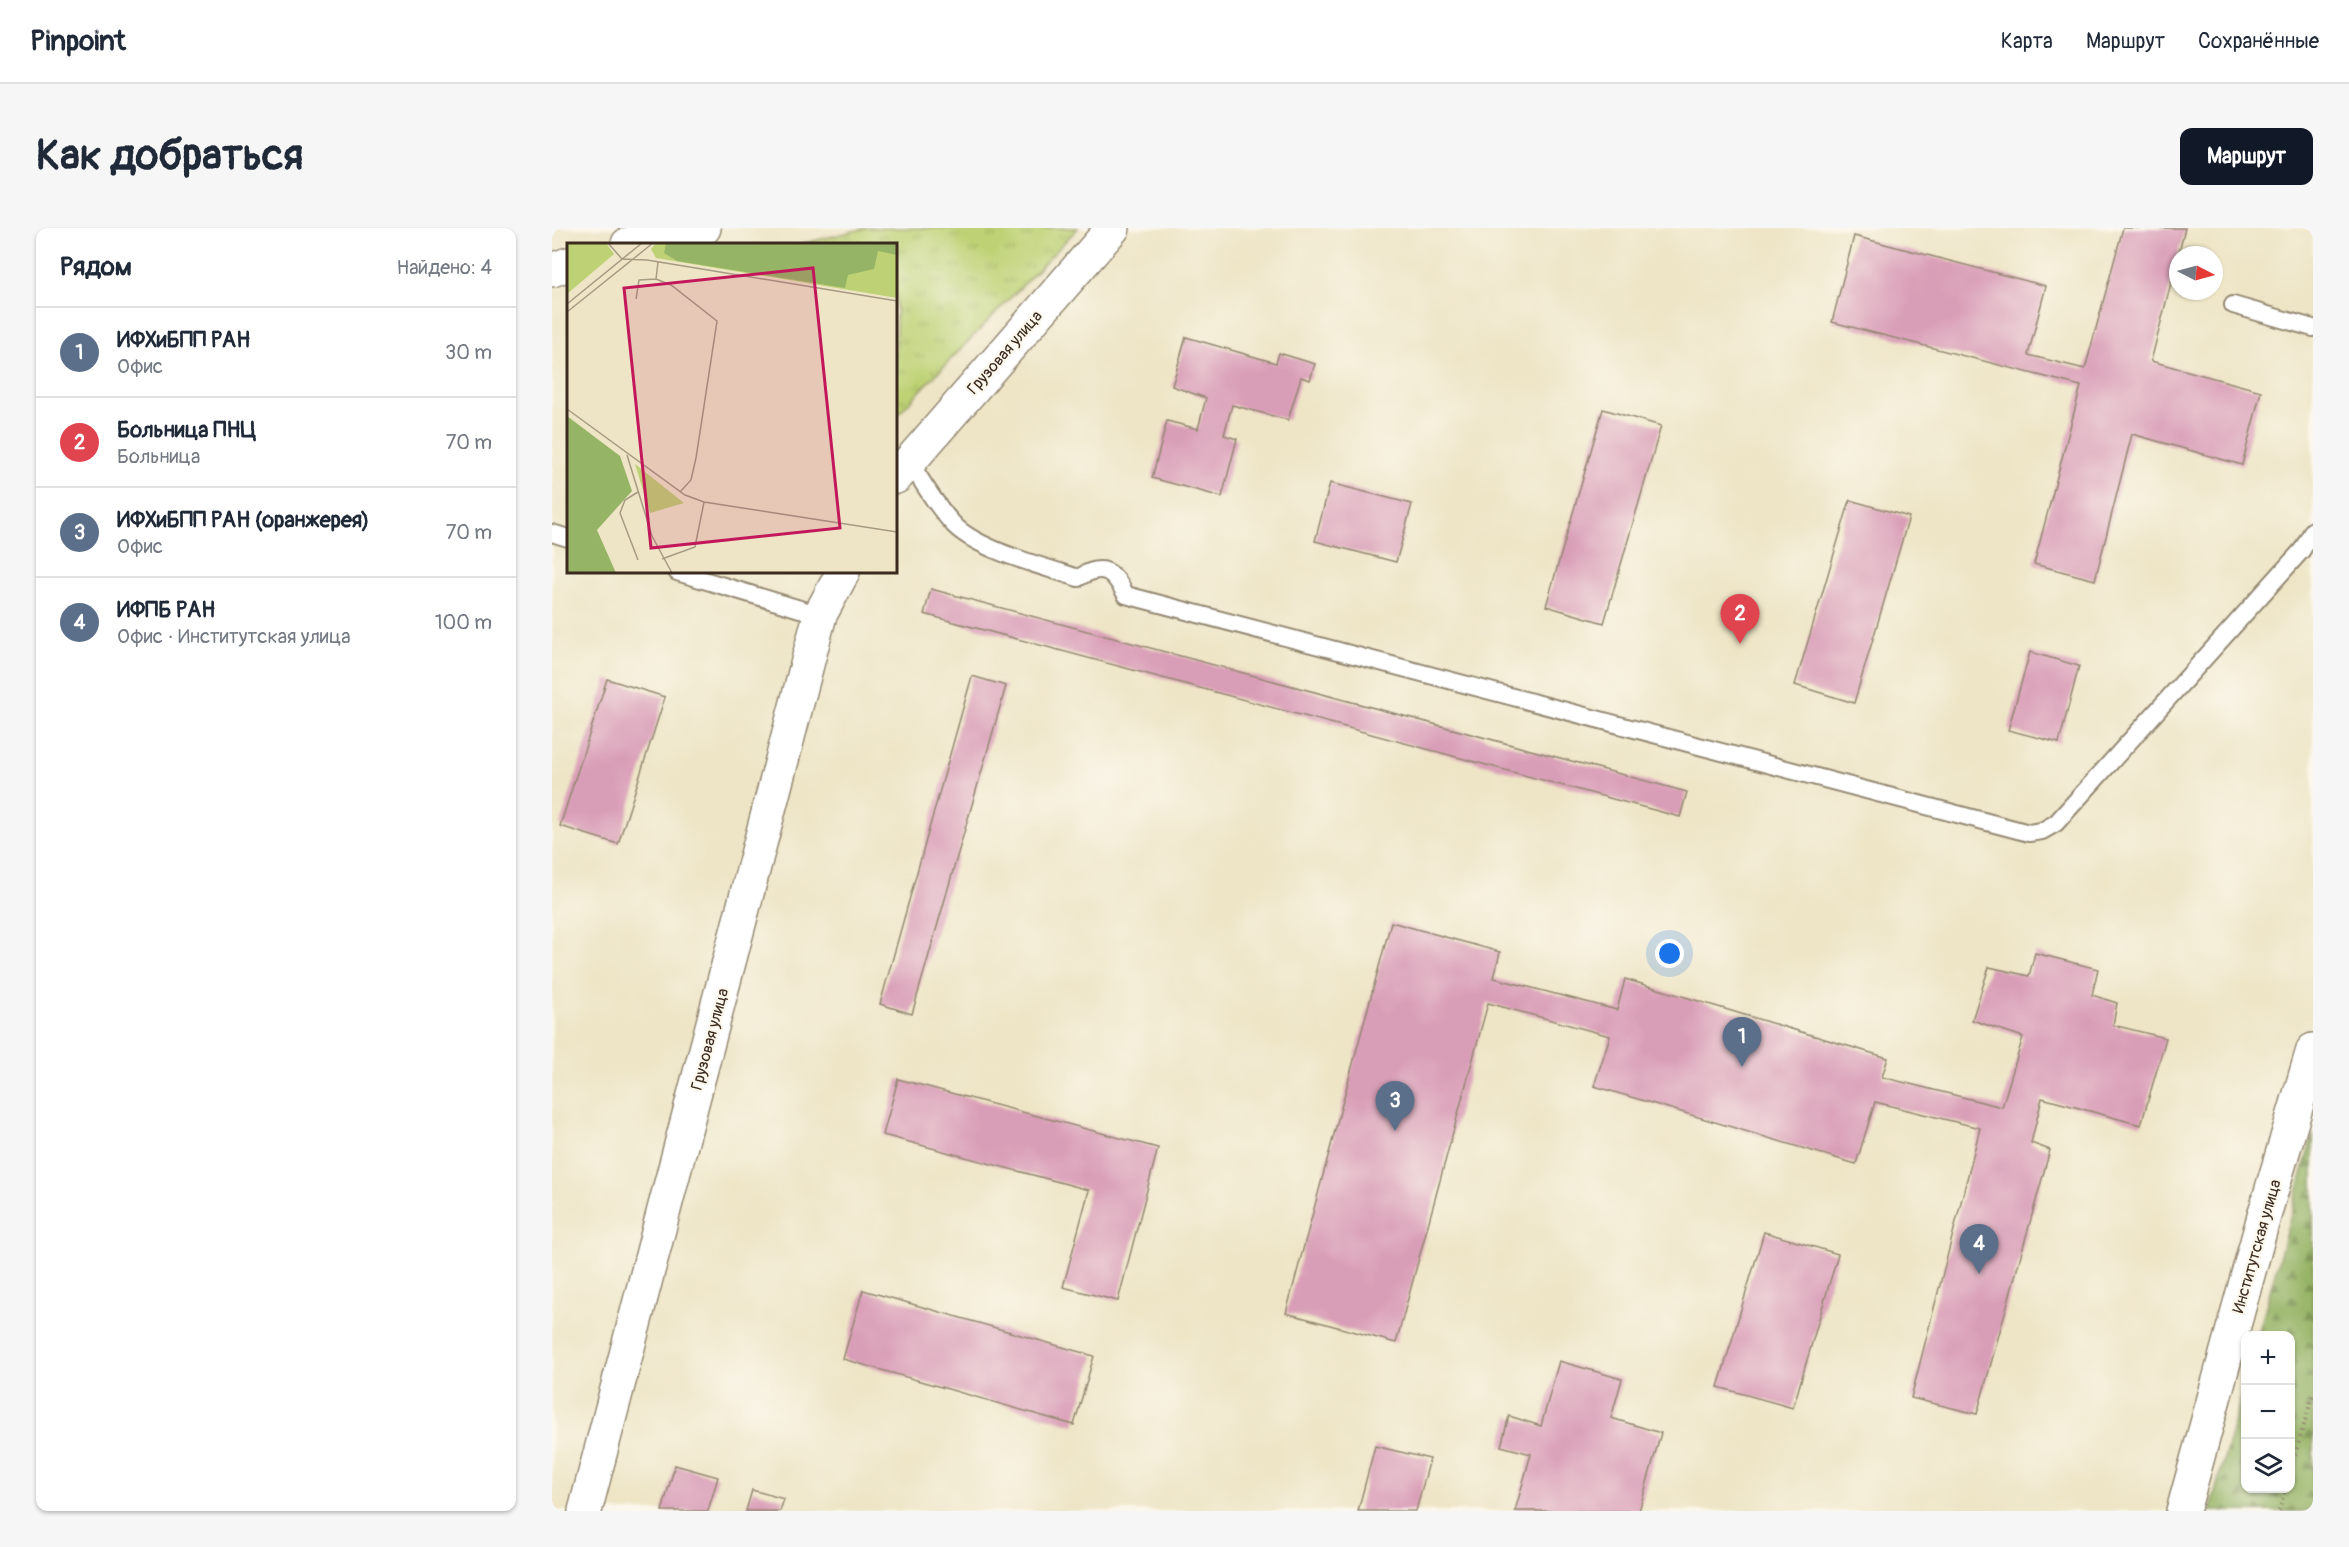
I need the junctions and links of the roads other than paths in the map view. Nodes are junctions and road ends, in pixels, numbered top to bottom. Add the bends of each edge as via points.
1 (704, 228) edge
2 (1113, 228) edge
3 (633, 243) edge
4 (567, 264) edge
5 (552, 270) edge
6 (2233, 305) dead end
7 (2313, 328) edge
8 (902, 469) edge
9 (2313, 530) edge
10 (552, 533) edge
11 (567, 538) edge
12 (680, 573) edge
13 (842, 573) edge
14 (820, 615) junction
15 (2313, 1050) edge
16 (585, 1511) edge
17 (2183, 1511) edge

1 - 3 street
2 - 8 street, Грузовая улица
4 - 5 street
6 - 7 lane
8 - 9 lane via 949,519 977,542 1078,578 1094,569 1111,572 1126,595 2029,833 2056,823 2302,550
10 - 11 lane
12 - 14 lane
13 - 14 street, Грузовая улица
14 - 16 street, Грузовая улица
15 - 17 street, Институтская улица

